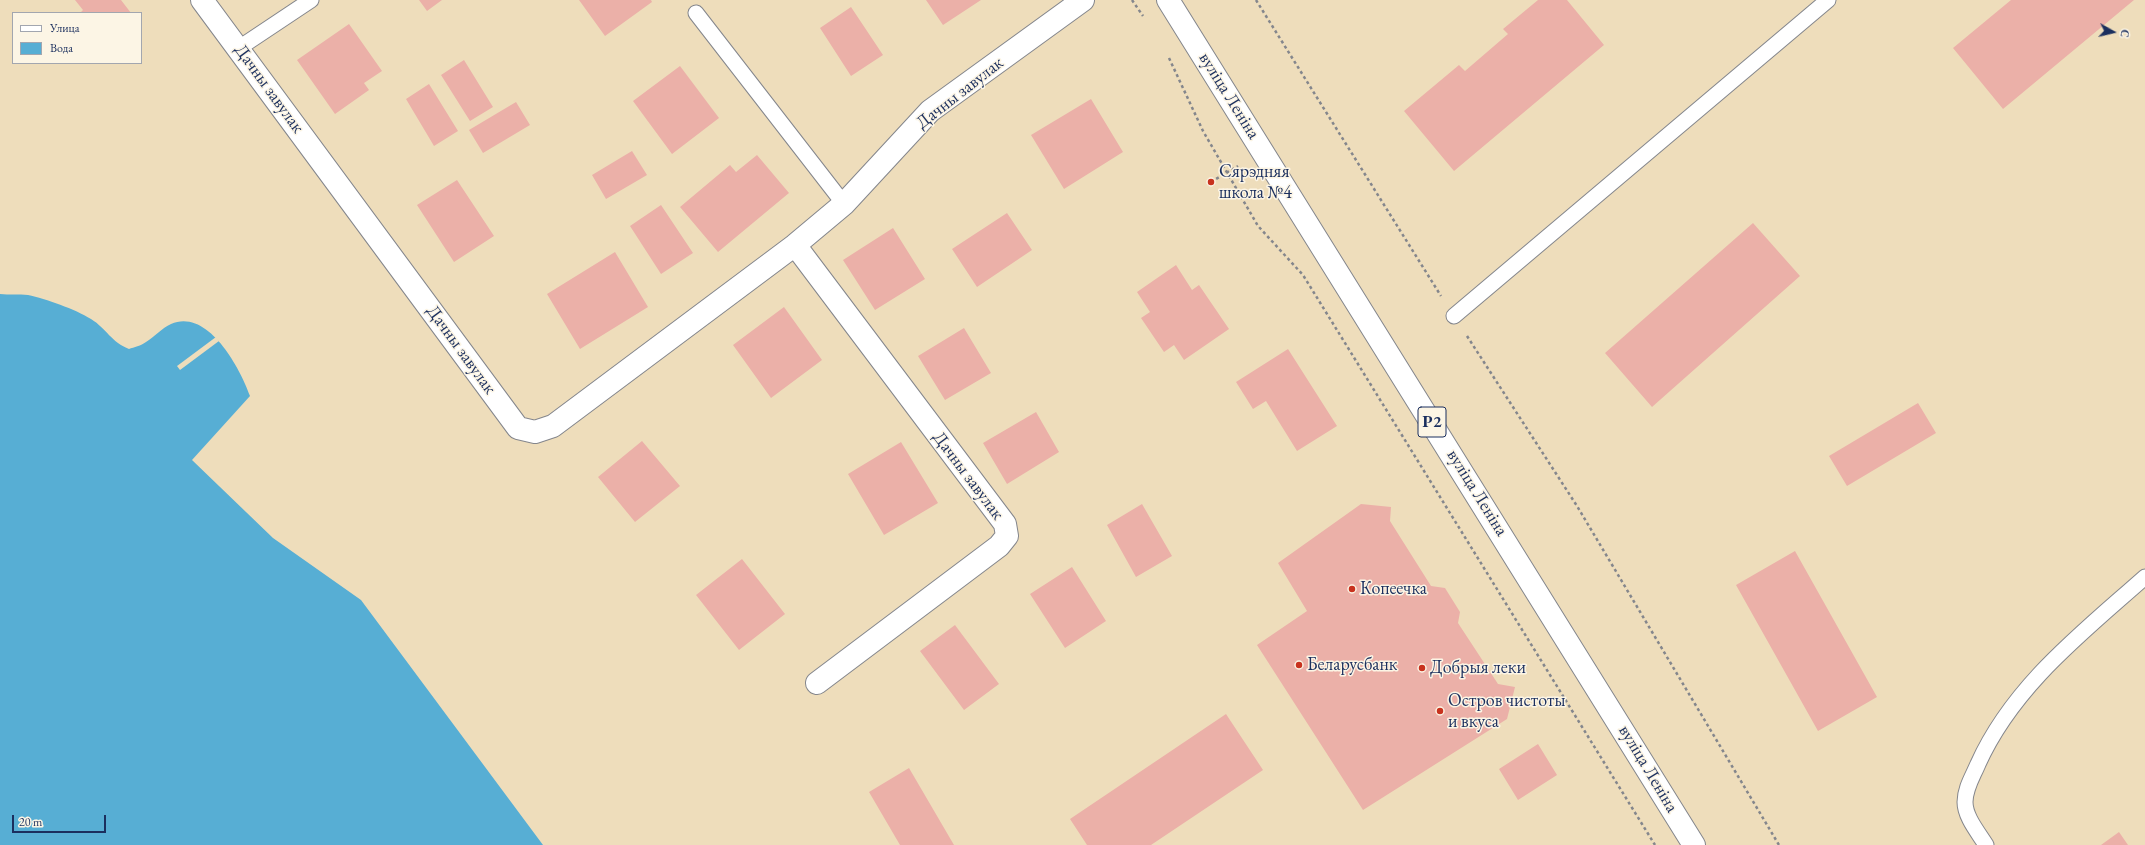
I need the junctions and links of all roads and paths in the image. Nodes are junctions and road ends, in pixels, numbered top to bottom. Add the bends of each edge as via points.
1 (202, 0) edge
2 (311, 0) edge
3 (1083, 0) edge
4 (1132, 0) edge
5 (1168, 0) edge
6 (1256, 0) edge
7 (1828, 0) edge
8 (696, 14) dead end
9 (1144, 18) dead end
10 (239, 48) junction
11 (1168, 55) dead end
12 (844, 204) junction
13 (795, 245) junction
14 (1454, 316) junction
15 (2145, 577) edge
16 (817, 683) dead end
17 (1655, 845) edge
18 (1694, 845) edge
19 (1779, 845) edge
20 (1986, 845) edge

1 - 10 street, Дачны завулак
2 - 10 lane
3 - 12 street, Дачны завулак via 930,111
4 - 9 path
5 - 18 street, вуліца Леніна / Р2
6 - 14 path
7 - 14 lane
8 - 12 lane
10 - 13 street, Дачны завулак via 518,428 535,432 553,426
11 - 17 path via 1203,131 1258,226 1303,275
12 - 13 street, Дачны завулак
13 - 16 street, Дачны завулак via 1005,524 1007,536 999,546
14 - 19 path via 1577,506
15 - 20 lane via 2062,650 2016,700 1985,749 1967,788 1965,802 1968,815

